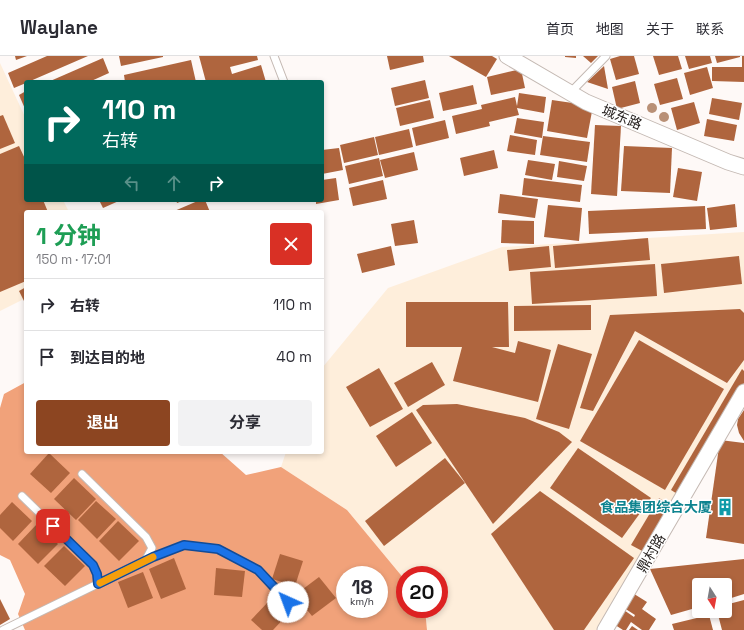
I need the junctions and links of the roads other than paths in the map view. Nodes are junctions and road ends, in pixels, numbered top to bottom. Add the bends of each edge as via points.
1 (274, 56) edge
2 (507, 56) edge
3 (606, 56) edge
4 (283, 80) edge
5 (570, 92) junction
6 (744, 167) edge
7 (744, 392) edge
8 (82, 474) dead end
9 (22, 496) dead end
10 (145, 561) junction
11 (98, 584) junction
12 (298, 613) dead end
13 (3, 630) edge
14 (605, 630) edge

1 - 4 lane
2 - 5 street, 城东路
3 - 5 lane
5 - 6 street, 城东路 via 593,105
7 - 14 street, 鼎村路
8 - 10 lane via 146,537 152,548
9 - 11 lane via 93,565
10 - 11 lane
10 - 12 lane via 184,545 218,549 258,570
11 - 13 lane

